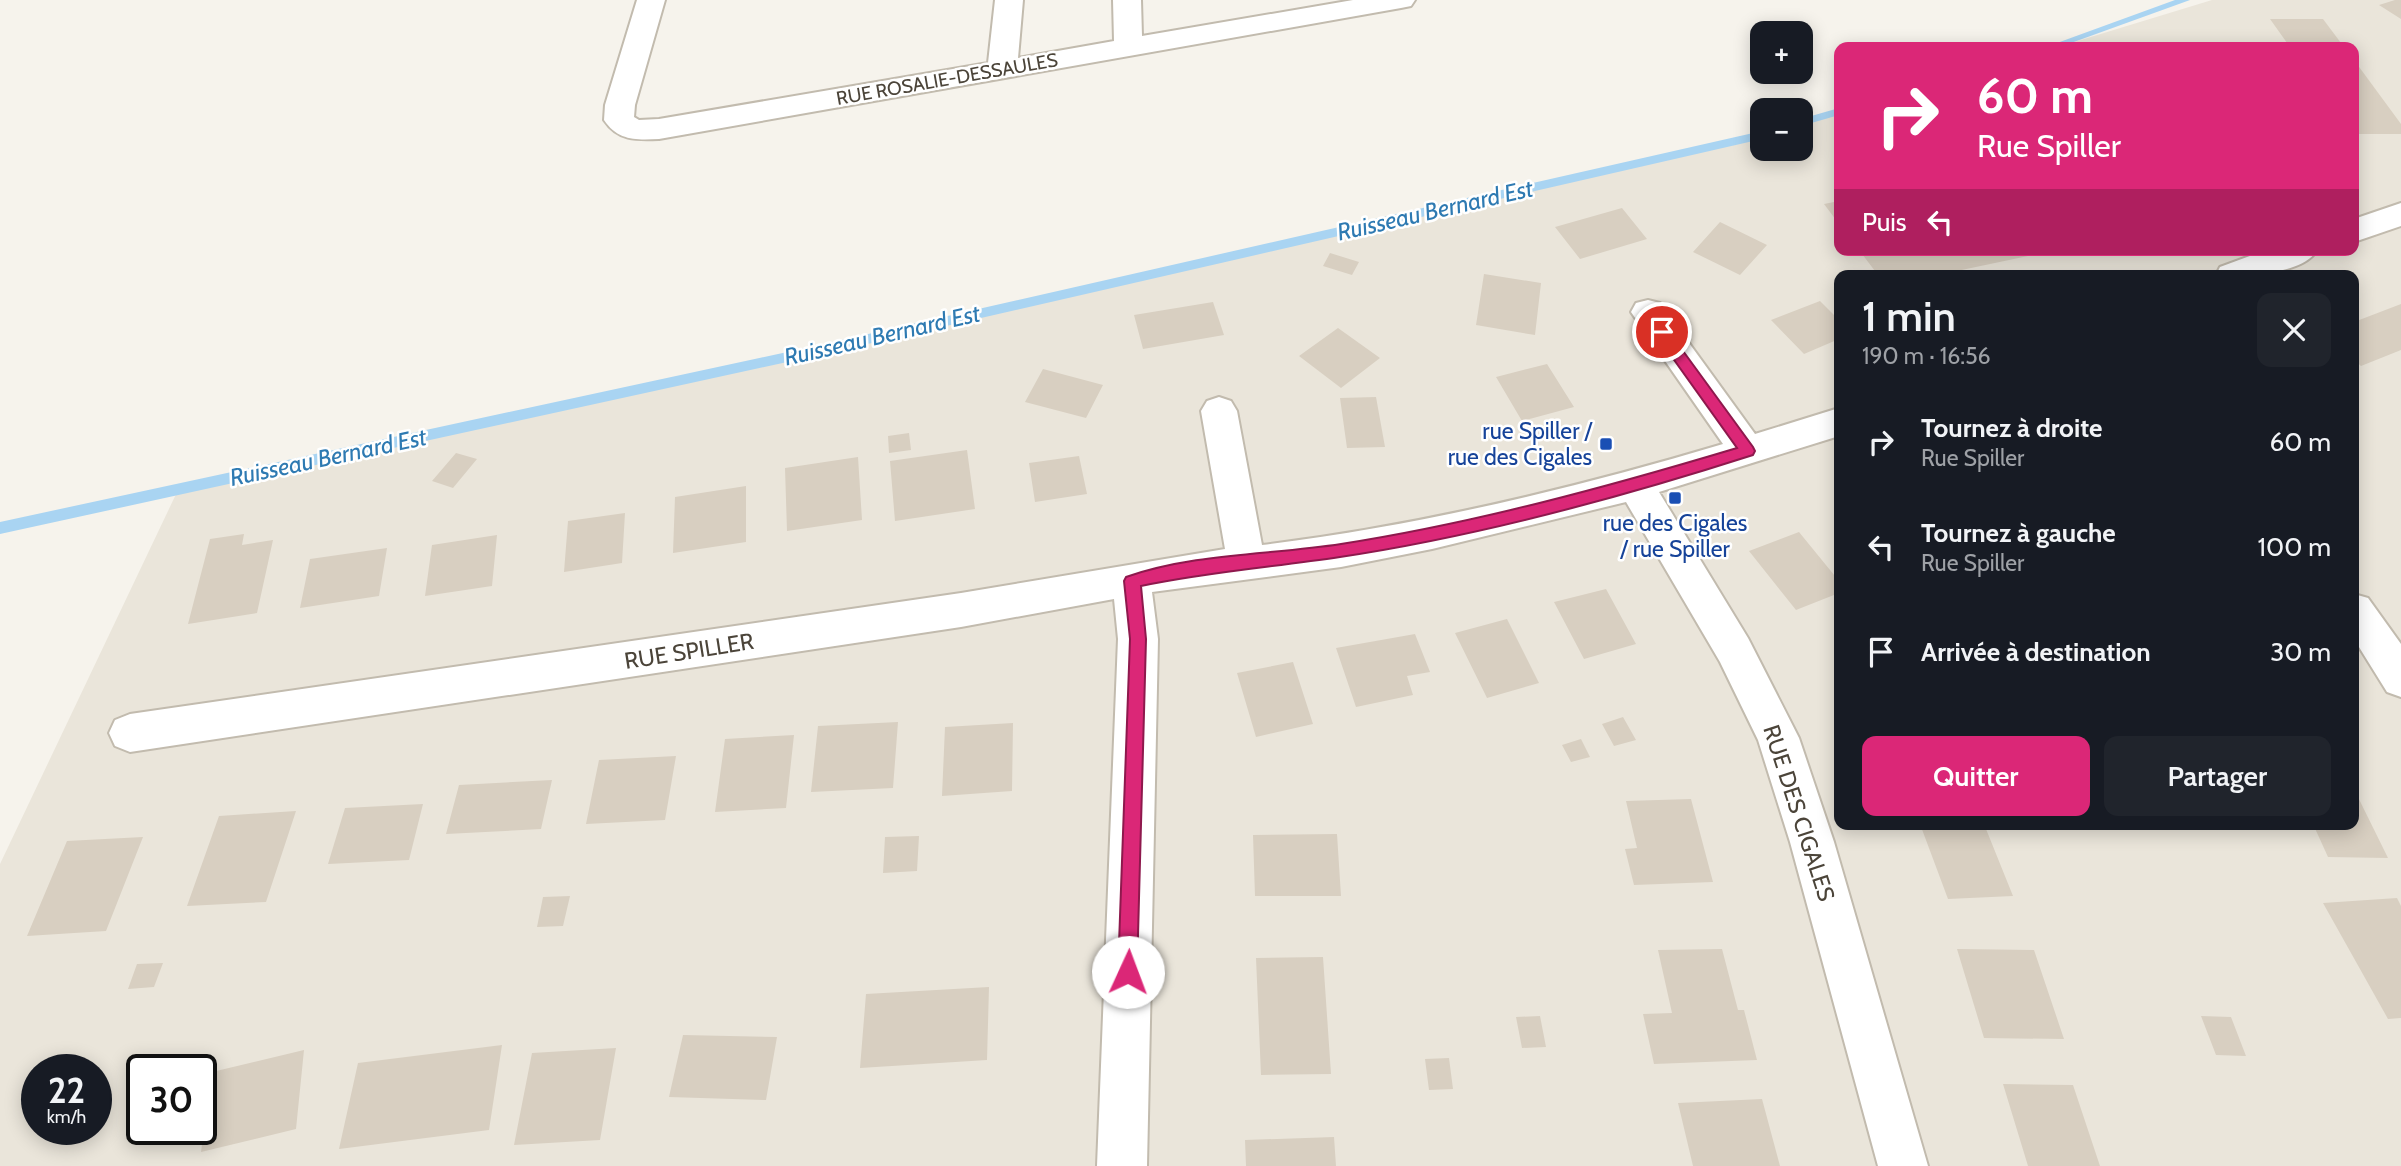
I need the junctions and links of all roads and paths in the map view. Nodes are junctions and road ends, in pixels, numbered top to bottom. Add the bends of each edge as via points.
1 (651, 0) edge
2 (1009, 0) edge
3 (1127, 0) edge
4 (1401, 0) edge
5 (1128, 48) junction
6 (1002, 70) junction
7 (2401, 214) edge
8 (2359, 229) edge
9 (2284, 256) edge
10 (2246, 270) edge
11 (1648, 313) dead end
12 (1219, 411) dead end
13 (1834, 424) edge
14 (1748, 451) junction
15 (1635, 485) junction
16 (1247, 561) junction
17 (1132, 581) junction
18 (2359, 616) edge
19 (2401, 679) edge
20 (130, 733) dead end
21 (1122, 1166) edge
22 (1903, 1166) edge

1 - 6 street, RUE ROSALIE-DESSAULES via 620,104 620,120 632,130 659,130
2 - 6 street
3 - 5 street
4 - 5 street, RUE ROSALIE-DESSAULES
5 - 6 street, RUE ROSALIE-DESSAULES
7 - 8 street
9 - 10 street
11 - 14 street
12 - 16 street
13 - 14 street, RUE SPILLER
14 - 15 street, RUE SPILLER
15 - 16 street, RUE SPILLER via 1432,534 1341,551
15 - 22 street, RUE DES CIGALES via 1734,650 1778,738
16 - 17 street, RUE SPILLER
17 - 20 street, RUE SPILLER
17 - 21 street via 1138,639
18 - 19 street

